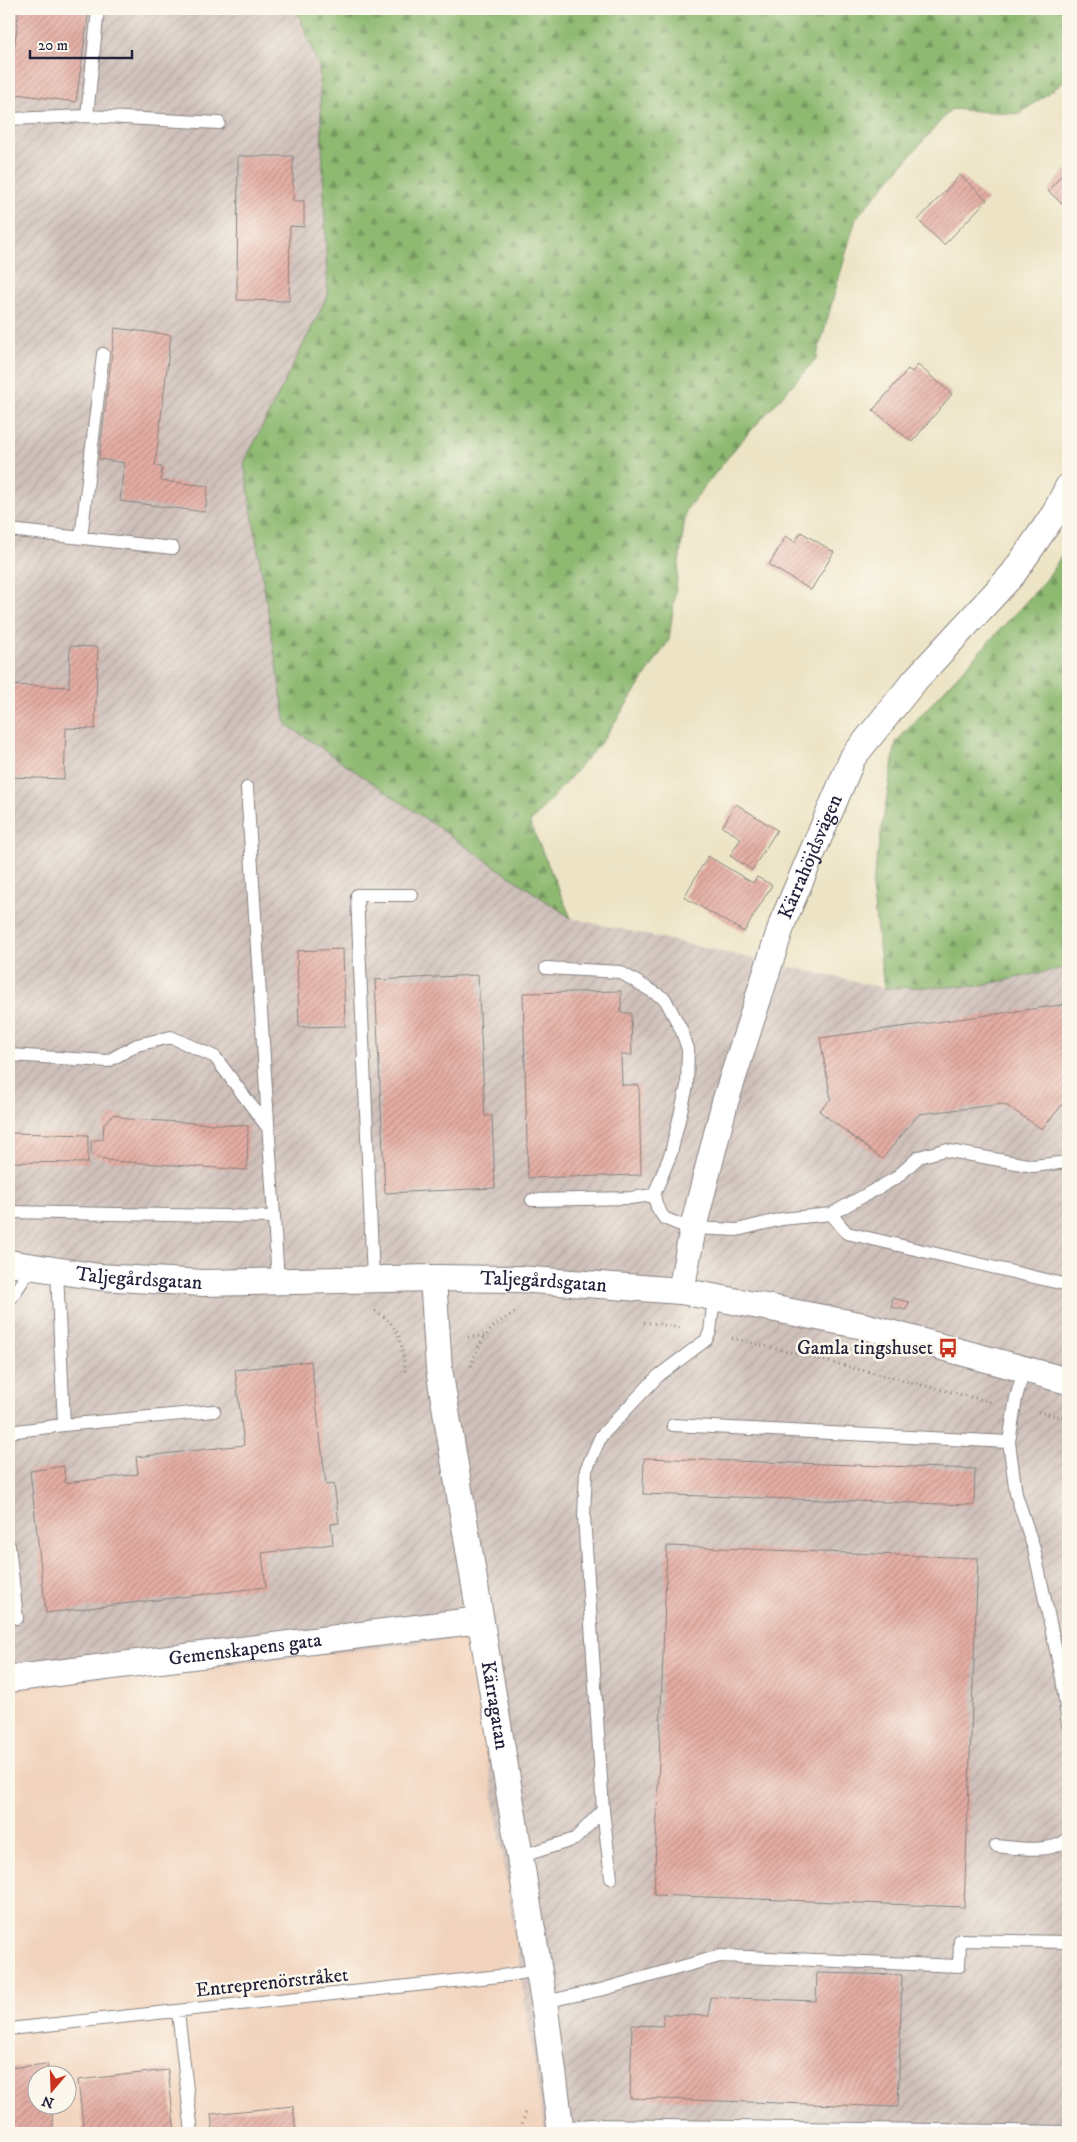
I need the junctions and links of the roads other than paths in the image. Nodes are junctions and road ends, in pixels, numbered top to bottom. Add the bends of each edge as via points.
1 (98, 9) edge
2 (87, 116) junction
3 (9, 119) edge
4 (219, 123) dead end
5 (102, 354) dead end
6 (1068, 488) edge
7 (9, 530) edge
8 (81, 538) junction
9 (173, 548) dead end
10 (246, 788) dead end
11 (412, 895) dead end
12 (546, 968) dead end
13 (9, 1055) edge
14 (268, 1128) junction
15 (1068, 1162) edge
16 (654, 1195) junction
17 (532, 1200) dead end
18 (9, 1212) edge
19 (831, 1214) junction
20 (274, 1217) junction
21 (693, 1228) junction
22 (33, 1267) edge
23 (433, 1278) junction
24 (373, 1279) junction
25 (278, 1281) junction
26 (1068, 1285) edge
27 (681, 1291) junction
28 (714, 1297) junction
29 (9, 1302) edge
30 (1024, 1369) junction
31 (1068, 1381) edge
32 (214, 1411) dead end
33 (64, 1425) junction
34 (673, 1425) dead end
35 (9, 1432) edge
36 (1009, 1442) junction
37 (9, 1546) edge
38 (17, 1618) dead end
39 (480, 1620) junction
40 (9, 1679) edge
41 (1068, 1724) edge
42 (603, 1810) junction
43 (1068, 1839) edge
44 (996, 1846) dead end
45 (519, 1857) junction
46 (610, 1878) dead end
47 (1068, 1942) edge
48 (538, 1970) junction
49 (544, 2002) junction
50 (178, 2012) junction
51 (9, 2029) edge
52 (560, 2131) edge
53 (1068, 2132) edge
54 (192, 2133) edge

1 - 2 lane
2 - 3 lane
2 - 4 lane
5 - 8 lane
6 - 21 street, Kärrahöjdsvägen via 1055,513 1013,574 916,679 853,757 783,921 724,1102
7 - 8 lane
8 - 9 lane
10 - 14 lane
11 - 24 lane via 357,895
12 - 16 lane via 620,972 665,999 681,1029 688,1049 687,1086 671,1153
13 - 14 lane via 108,1061 137,1045 171,1037 214,1057
14 - 20 lane
15 - 19 lane via 1033,1166 944,1150 919,1157 896,1178
16 - 17 lane
16 - 21 lane via 664,1218
18 - 20 lane
19 - 21 lane via 782,1219 737,1230
19 - 26 lane via 847,1232
20 - 25 lane
21 - 27 street, Kärrahöjdsvägen
22 - 25 street, Taljegårdsgatan via 99,1277 203,1283
22 - 29 lane
22 - 33 lane
23 - 24 street, Taljegårdsgatan
23 - 27 street, Taljegårdsgatan via 575,1282
23 - 39 street, Kärragatan via 439,1369
24 - 25 street, Taljegårdsgatan
27 - 28 street, Taljegårdsgatan
28 - 30 street, Taljegårdsgatan via 864,1326
28 - 42 lane via 706,1340 658,1376 601,1436 586,1470 584,1516
30 - 31 street, Taljegårdsgatan
30 - 36 lane
32 - 33 lane
33 - 35 lane
34 - 36 lane
36 - 41 lane via 1016,1494 1034,1550 1062,1678
37 - 38 lane
39 - 40 street, Gemenskapens gata
39 - 45 street, Kärragatan
42 - 45 lane via 575,1839
42 - 46 lane
43 - 44 lane via 1063,1844 1030,1850
45 - 48 street, Kärragatan
47 - 49 lane via 960,1940 959,1966 720,1956 604,1989
48 - 49 street, Kärragatan
48 - 50 lane, Entreprenörstråket
49 - 52 street, Kärragatan
50 - 51 lane, Entreprenörstråket
50 - 54 lane
52 - 53 lane via 592,2125

